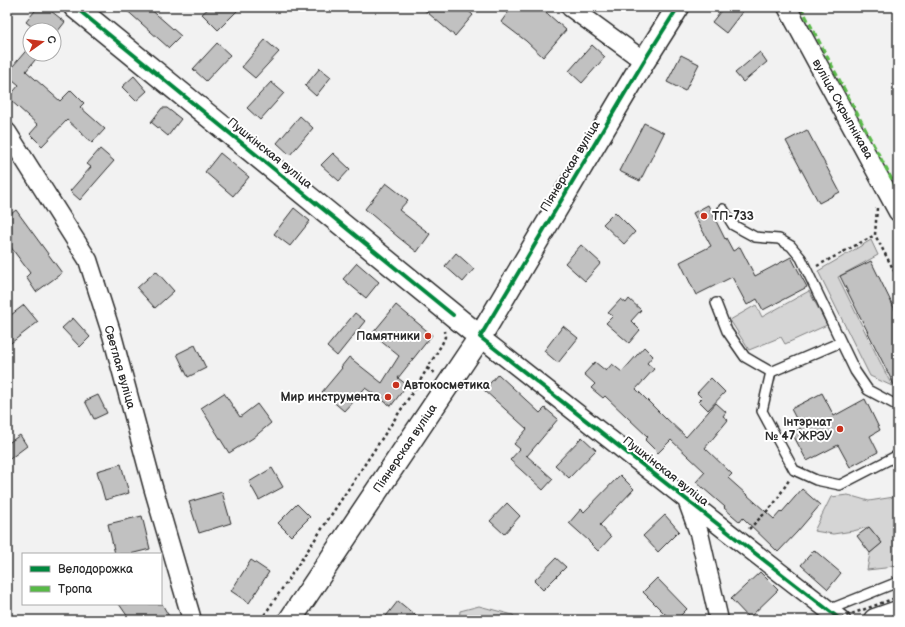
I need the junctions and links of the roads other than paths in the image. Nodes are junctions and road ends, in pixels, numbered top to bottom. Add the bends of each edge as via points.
1 (75, 7) edge
2 (570, 7) edge
3 (678, 7) edge
4 (787, 7) edge
5 (644, 61) junction
6 (7, 132) edge
7 (723, 209) dead end
8 (898, 212) edge
9 (716, 303) dead end
10 (480, 337) junction
11 (841, 342) junction
12 (771, 372) junction
13 (898, 406) edge
14 (898, 455) edge
15 (687, 500) junction
16 (898, 582) edge
17 (898, 612) edge
18 (835, 617) edge
19 (192, 620) edge
20 (290, 620) edge
21 (720, 620) edge
22 (874, 620) edge

1 - 10 main road, Пушкінская вуліца
2 - 5 street
3 - 5 main road, Піянерская вуліца
4 - 8 street, вуліца Скрыпнікава
5 - 10 main road, Піянерская вуліца
6 - 19 street, Светлая вуліца via 88,260 112,335
7 - 11 lane via 733,225 754,237 779,239 791,246 808,270
9 - 12 lane via 727,332 745,357
10 - 15 street, Пушкінская вуліца
10 - 20 main road, Піянерская вуліца
11 - 12 lane
11 - 13 lane via 855,371 868,390
12 - 14 lane via 762,411 794,470 816,480 840,485
15 - 18 street, Пушкінская вуліца
15 - 21 street via 699,533
16 - 18 lane
17 - 22 main road

